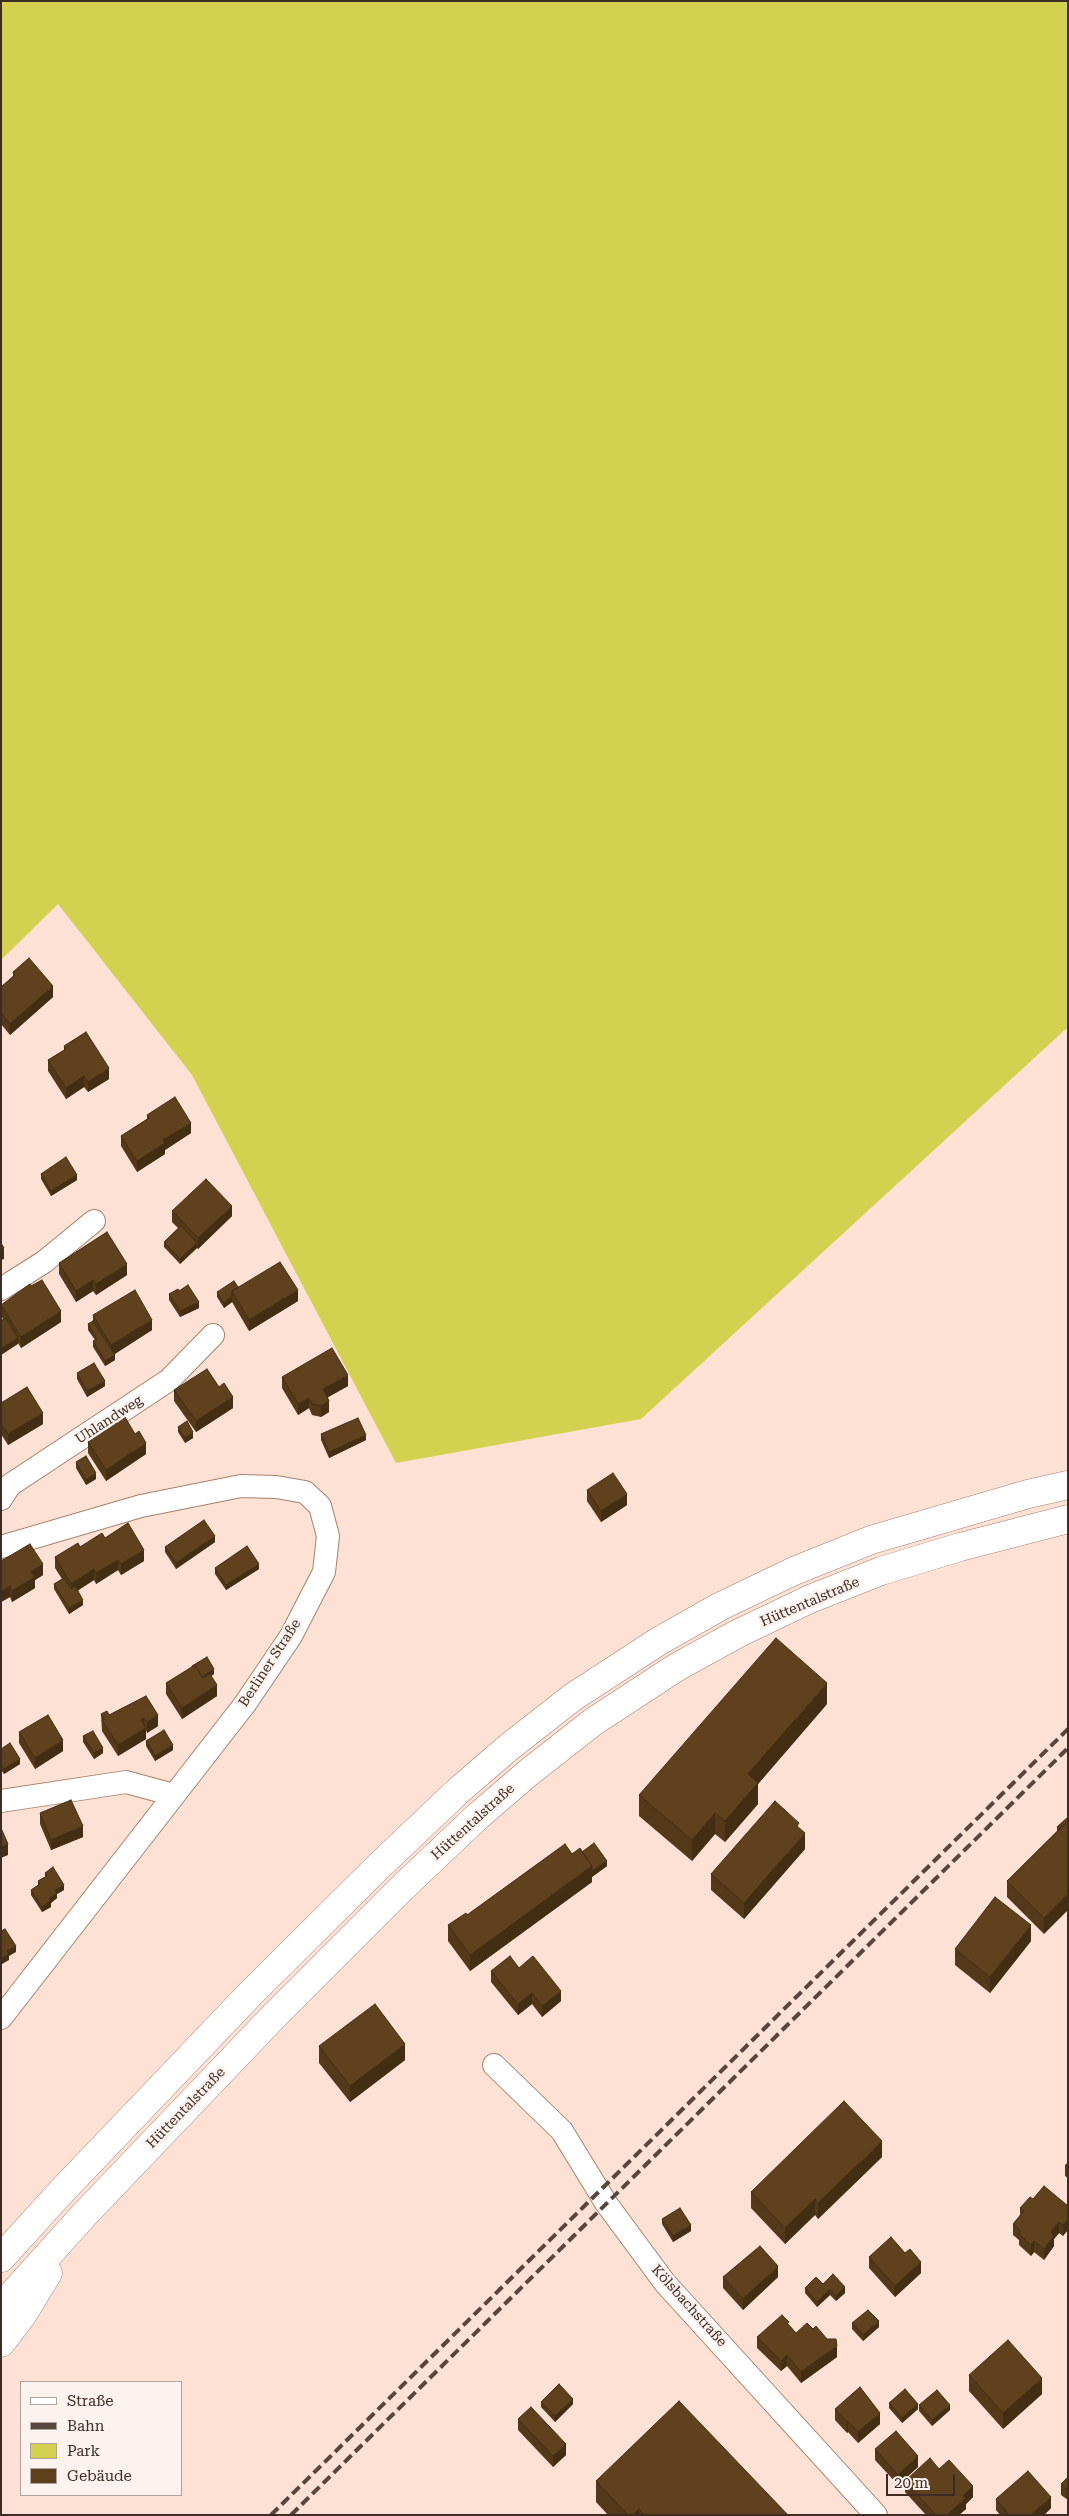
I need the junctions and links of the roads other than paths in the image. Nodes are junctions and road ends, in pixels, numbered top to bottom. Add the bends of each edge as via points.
1 (94, 1221) dead end
2 (1, 1289) edge
3 (213, 1335) dead end
4 (1068, 1485) edge
5 (1, 1499) edge
6 (1068, 1518) edge
7 (1, 1547) edge
8 (174, 1795) junction
9 (1, 1801) edge
10 (1, 2018) edge
11 (494, 2065) dead end
12 (61, 2192) junction
13 (84, 2215) junction
14 (1, 2239) edge
15 (1, 2258) edge
16 (1, 2307) edge
17 (1, 2342) edge
18 (876, 2515) edge

1 - 2 street via 44,1262
3 - 5 street, Uhlandweg via 170,1380 10,1485
4 - 12 highway via 871,1540 794,1571 721,1606 659,1641 573,1697 473,1778 380,1865 251,1993
6 - 13 highway, Hüttentalstraße via 881,1571 810,1599 677,1667 593,1722 478,1816 403,1887 274,2016
7 - 8 street, Berliner Straße via 141,1506 240,1486 305,1492 320,1506 328,1536 324,1572 286,1643 245,1704
8 - 9 street via 126,1782
8 - 10 street, Berliner Straße
11 - 18 street, Kölsbachstraße via 562,2131 602,2197 665,2283
12 - 14 highway
12 - 15 highway
13 - 16 highway, Hüttentalstraße
13 - 17 highway via 23,2314

